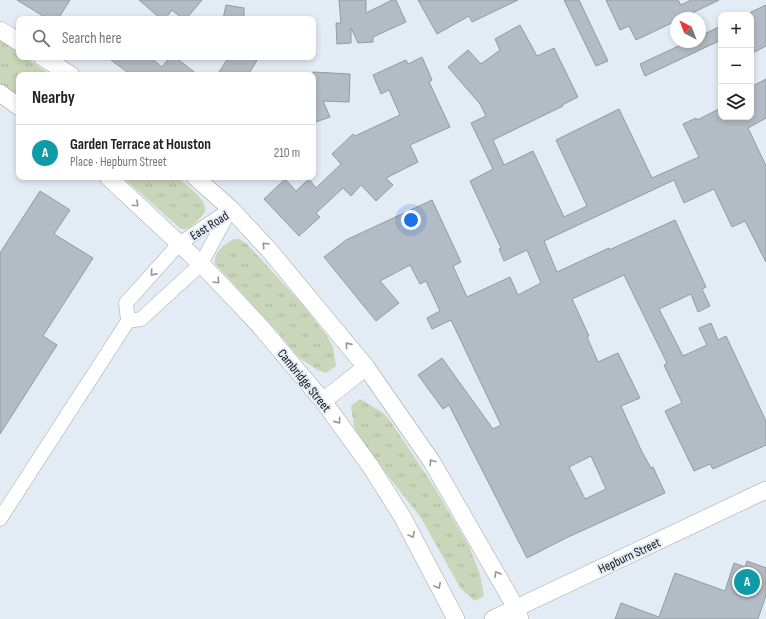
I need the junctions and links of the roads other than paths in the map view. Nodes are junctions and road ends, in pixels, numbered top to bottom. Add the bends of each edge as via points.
1 (0, 30) edge
2 (16, 40) edge
3 (47, 60) edge
4 (66, 72) edge
5 (0, 93) edge
6 (16, 105) edge
7 (111, 180) edge
8 (198, 180) edge
9 (231, 209) junction
10 (179, 244) junction
11 (201, 264) junction
12 (128, 321) junction
13 (366, 367) junction
14 (324, 401) junction
15 (766, 490) edge
16 (0, 519) edge
17 (518, 614) edge
18 (456, 619) edge
19 (493, 619) edge

1 - 2 street
3 - 4 street
5 - 6 street
7 -> 10 street, Cambridge Street
8 - 9 street
9 - 10 street, East Road
9 - 11 street, East Road
13 -> 9 street via 270,251
10 - 11 street, Cambridge Street
10 -> 12 street, East Road via 126,303
11 - 12 street, East Road via 141,319
11 -> 14 street, Cambridge Street via 259,325
12 - 16 street
13 - 14 street
17 -> 13 street via 432,462
14 -> 18 street, Cambridge Street via 371,467 403,518
15 - 17 street, Hepburn Street
17 - 19 street, Hepburn Street

